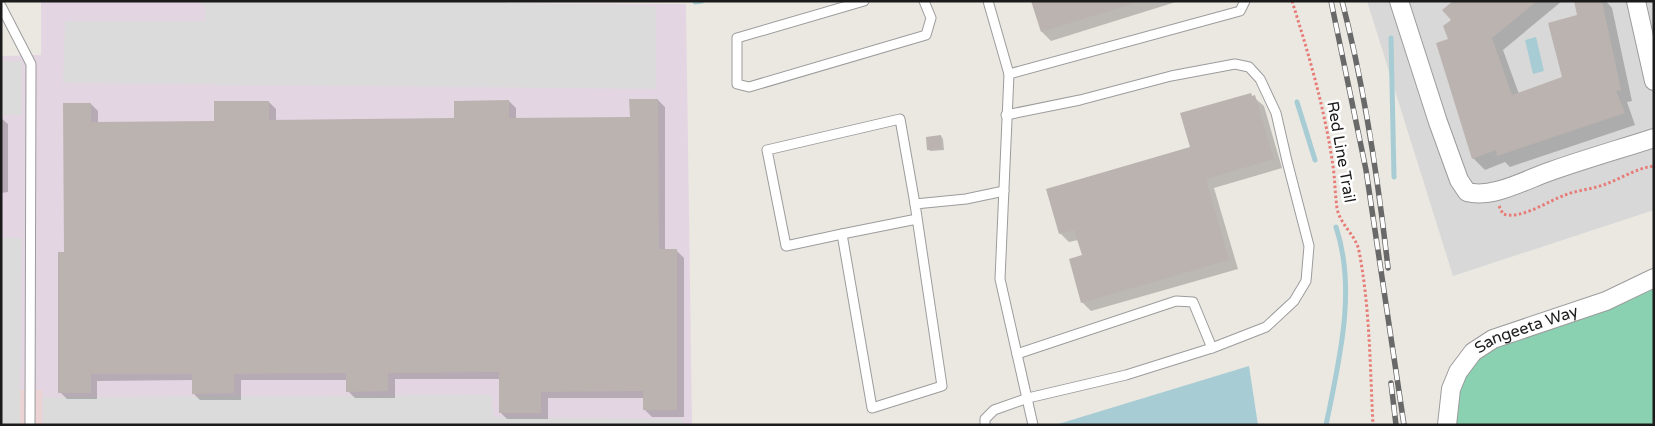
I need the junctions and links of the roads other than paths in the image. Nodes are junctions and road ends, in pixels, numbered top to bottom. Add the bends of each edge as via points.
1 (864, 1) edge
2 (924, 1) edge
3 (988, 1) edge
4 (1245, 1) edge
5 (1398, 1) edge
6 (1636, 1) edge
7 (1, 6) edge
8 (1009, 74) junction
9 (1654, 81) edge
10 (1006, 115) junction
11 (1654, 138) edge
12 (1004, 191) junction
13 (916, 204) junction
14 (917, 219) junction
15 (842, 234) junction
16 (1654, 278) edge
17 (1212, 348) junction
18 (1017, 354) junction
19 (1028, 398) junction
20 (30, 425) edge
21 (985, 425) edge
22 (1034, 425) edge
23 (1447, 425) edge

1 - 2 lane via 737,38 737,84 749,87 926,36 931,18
3 - 8 lane
4 - 8 lane via 1240,11
5 - 11 street via 1438,122 1459,180 1467,192 1494,192
6 - 9 street
7 - 20 lane via 31,64
8 - 10 lane
10 - 12 lane
10 - 17 lane via 1235,64 1249,67 1260,79 1276,113 1309,246 1306,281 1294,301 1266,327
12 - 13 lane
12 - 18 lane via 1000,279
13 - 14 lane
13 - 15 lane via 900,119 767,150 786,246
14 - 15 lane
14 - 15 lane via 942,386 872,408
16 - 23 street, Sangeeta Way via 1606,301 1493,339 1473,352 1458,372 1451,389
17 - 18 lane via 1193,302 1176,301
17 - 19 lane via 1126,375
18 - 19 lane
19 - 21 lane via 994,410 985,419
19 - 22 lane

